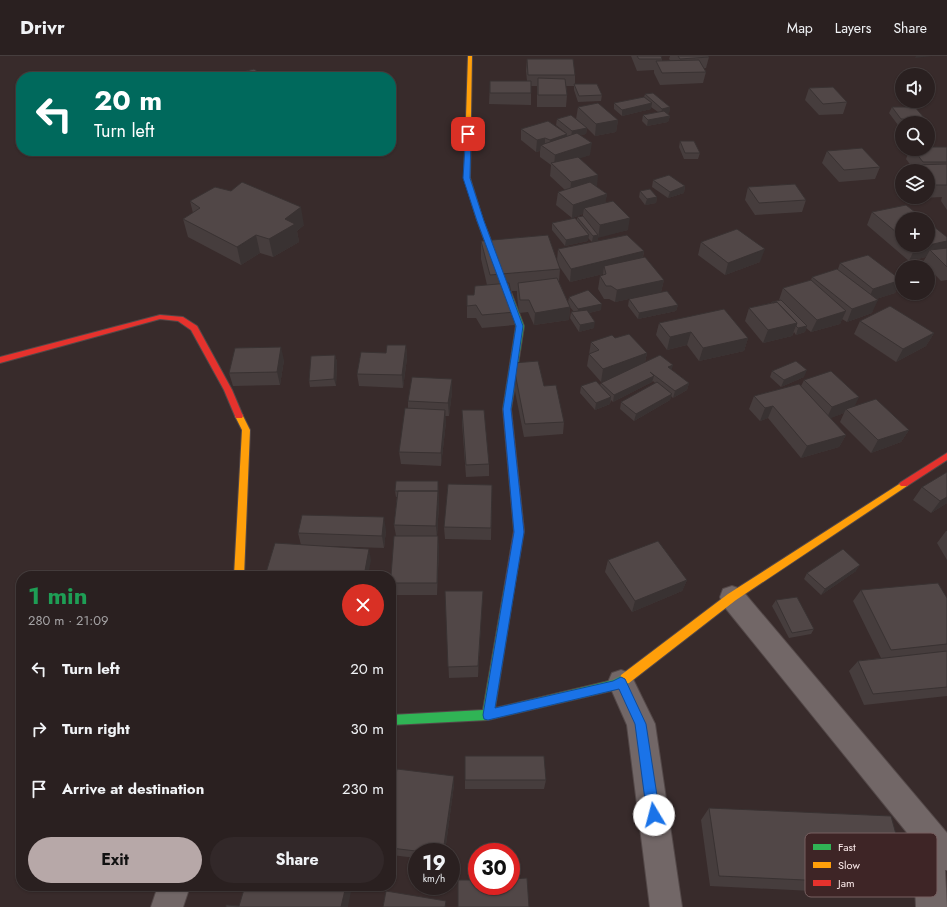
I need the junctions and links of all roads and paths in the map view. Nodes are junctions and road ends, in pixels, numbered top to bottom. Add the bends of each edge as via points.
1 (470, 56) edge
2 (0, 360) edge
3 (947, 456) edge
4 (239, 571) edge
5 (732, 597) junction
6 (621, 682) junction
7 (488, 715) junction
8 (396, 720) edge
9 (928, 833) edge
10 (938, 845) edge
11 (937, 855) edge
12 (172, 891) edge
13 (933, 897) edge
14 (167, 907) edge
15 (666, 907) edge
16 (932, 907) edge

1 - 7 street via 466,178 520,326 507,409 519,532
2 - 4 street via 160,317 180,319 194,328 228,390 246,430
3 - 5 street
5 - 6 street
5 - 9 street
6 - 7 street via 614,686
6 - 15 street via 641,724
7 - 8 street
10 - 11 street
12 - 14 street
13 - 16 street

